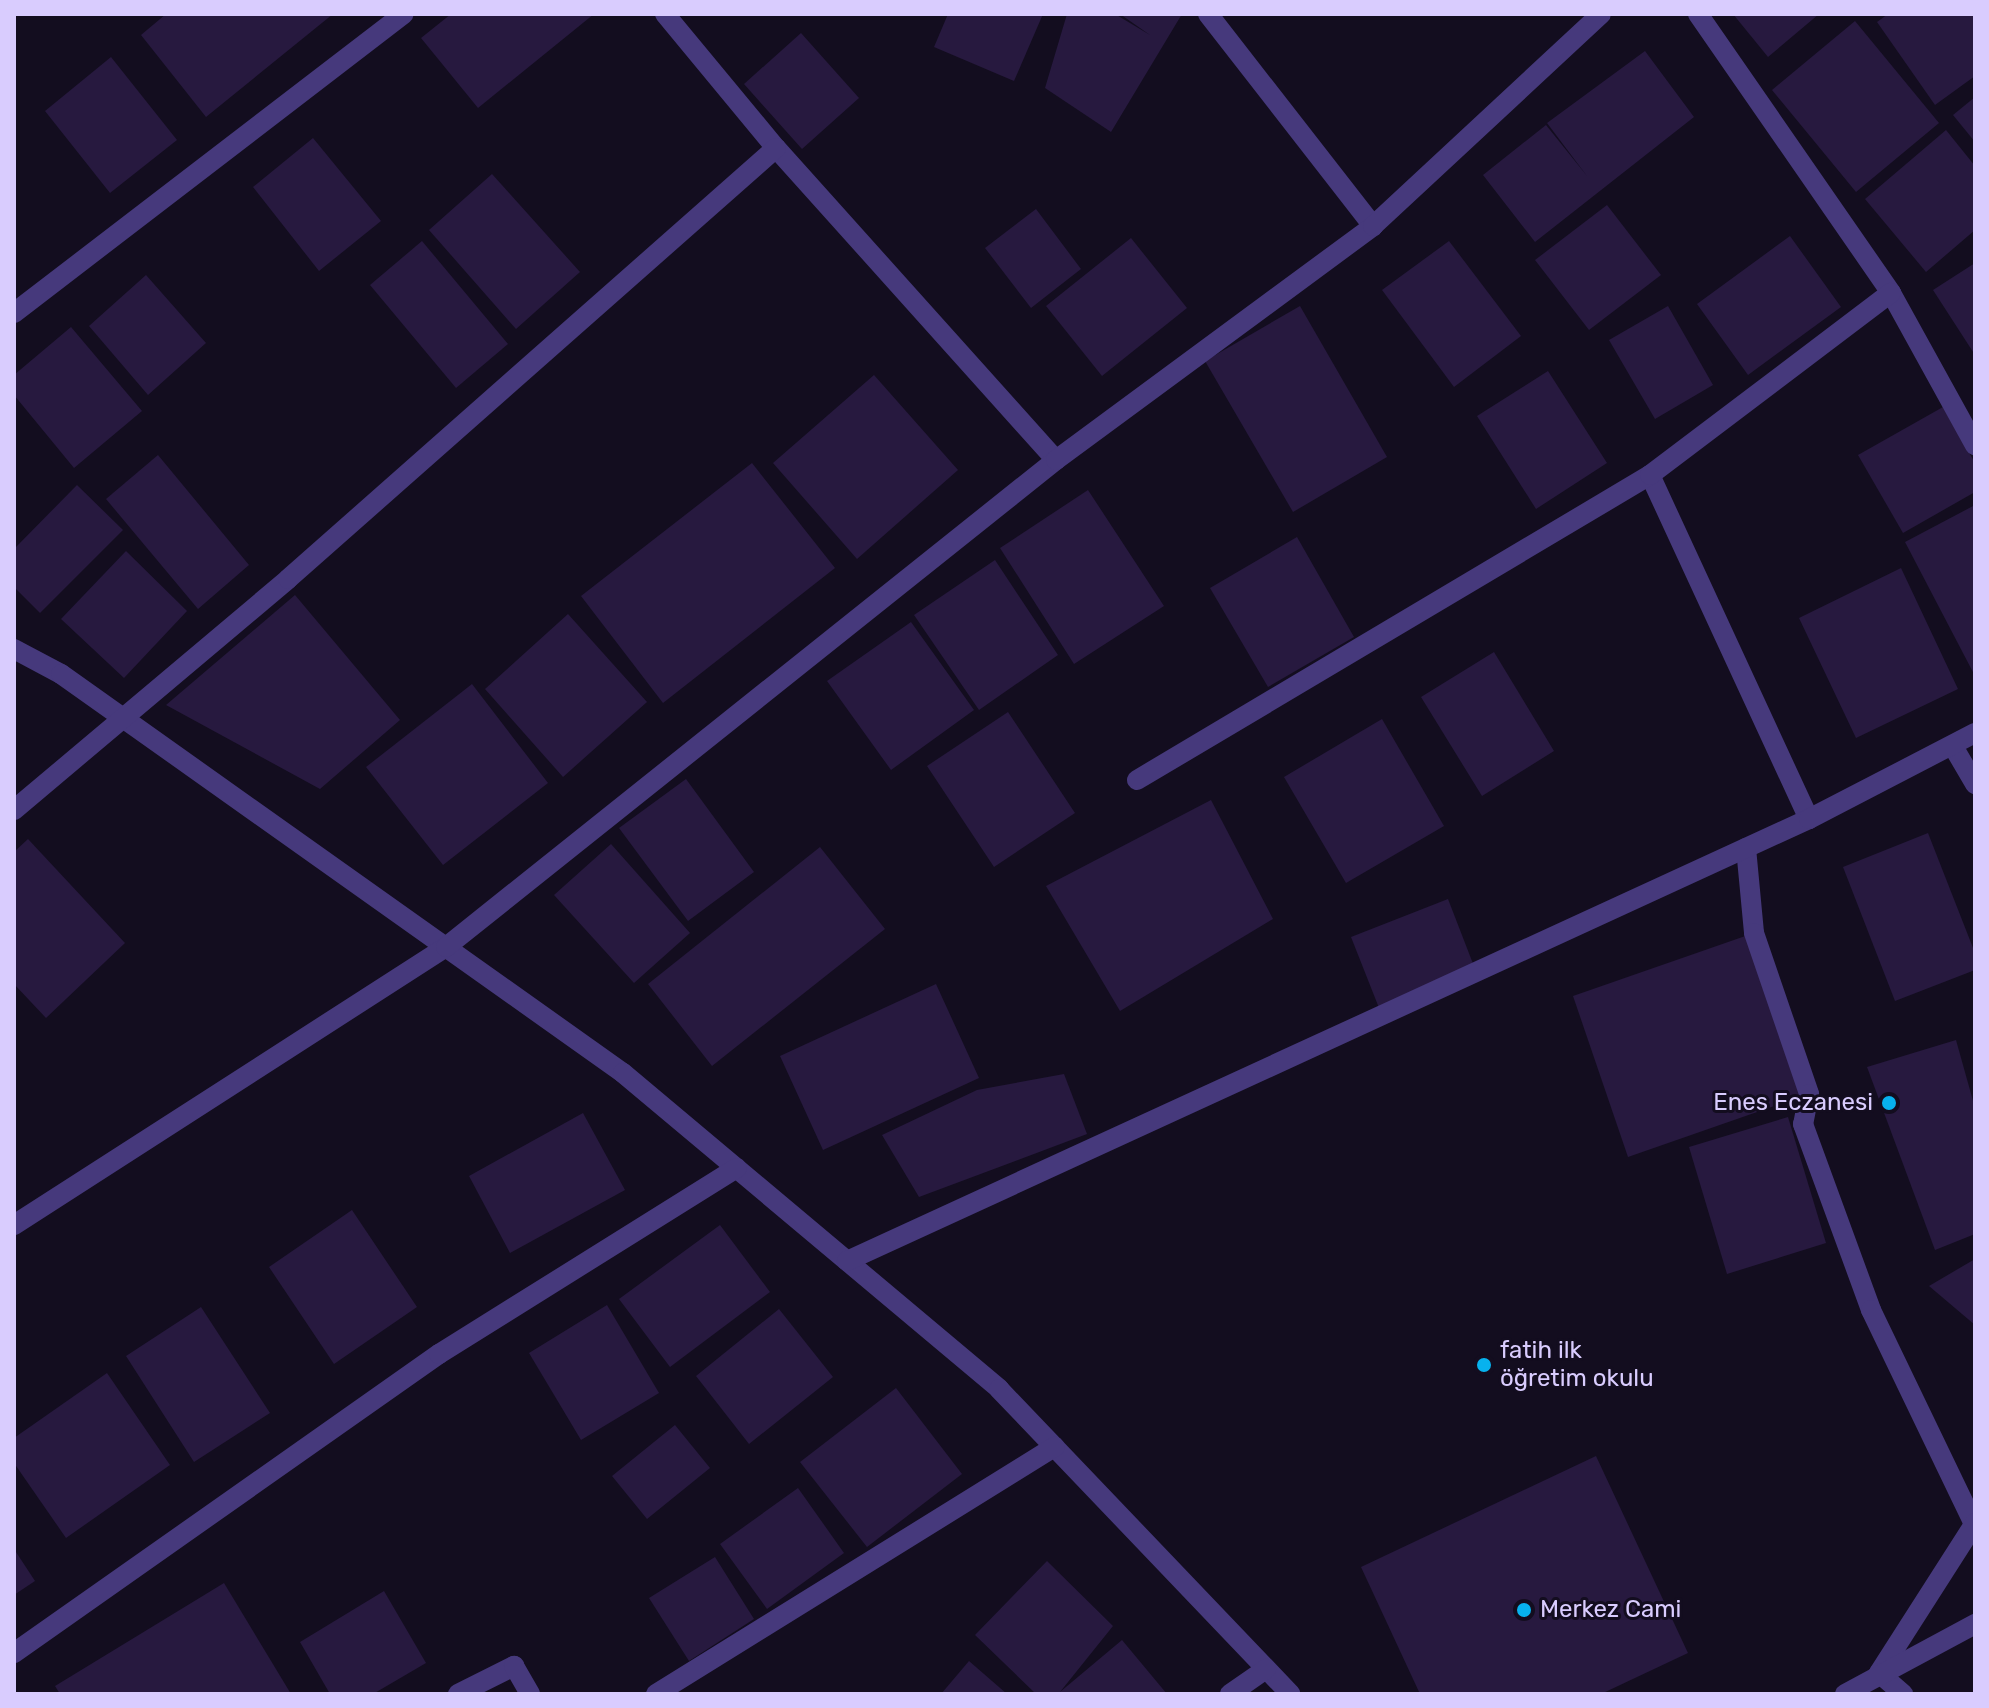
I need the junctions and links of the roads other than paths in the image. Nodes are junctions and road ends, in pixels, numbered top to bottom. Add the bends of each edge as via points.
1 (404, 14) edge
2 (1208, 14) edge
3 (1601, 14) edge
4 (1698, 14) edge
5 (672, 18) edge
6 (776, 148) junction
7 (1373, 226) junction
8 (1891, 293) junction
9 (14, 313) edge
10 (1975, 445) edge
11 (1056, 460) junction
12 (1650, 475) junction
13 (14, 649) edge
14 (122, 719) junction
15 (1975, 733) edge
16 (1954, 748) junction
17 (1137, 780) dead end
18 (1975, 784) edge
19 (14, 810) edge
20 (1809, 819) junction
21 (1746, 848) junction
22 (446, 947) junction
23 (737, 1168) junction
24 (14, 1225) edge
25 (847, 1261) junction
26 (1055, 1447) junction
27 (1974, 1523) edge
28 (1975, 1624) edge
29 (14, 1653) edge
30 (1266, 1669) junction
31 (1879, 1673) junction
32 (458, 1694) edge
33 (530, 1694) edge
34 (656, 1694) edge
35 (1230, 1694) edge
36 (1290, 1694) edge
37 (1845, 1694) edge
38 (1903, 1694) edge

1 - 9 street
2 - 7 street
3 - 7 street
4 - 8 street
5 - 6 street
6 - 11 street
6 - 14 street
7 - 11 street
8 - 10 street
8 - 12 street
11 - 22 street
12 - 17 street
12 - 20 street
13 - 14 street via 61,674
14 - 19 street
14 - 22 street
15 - 16 street
16 - 18 street
16 - 20 street
20 - 21 street
21 - 25 street
21 - 27 street via 1754,933 1809,1094 1803,1124 1871,1310
22 - 23 street via 623,1073
22 - 24 street
23 - 25 street
23 - 29 street via 439,1354
25 - 26 street via 999,1389
26 - 30 street
26 - 34 street
27 - 31 street
28 - 31 street
30 - 35 street
30 - 36 street
31 - 37 street
31 - 38 street
32 - 33 street via 514,1666

